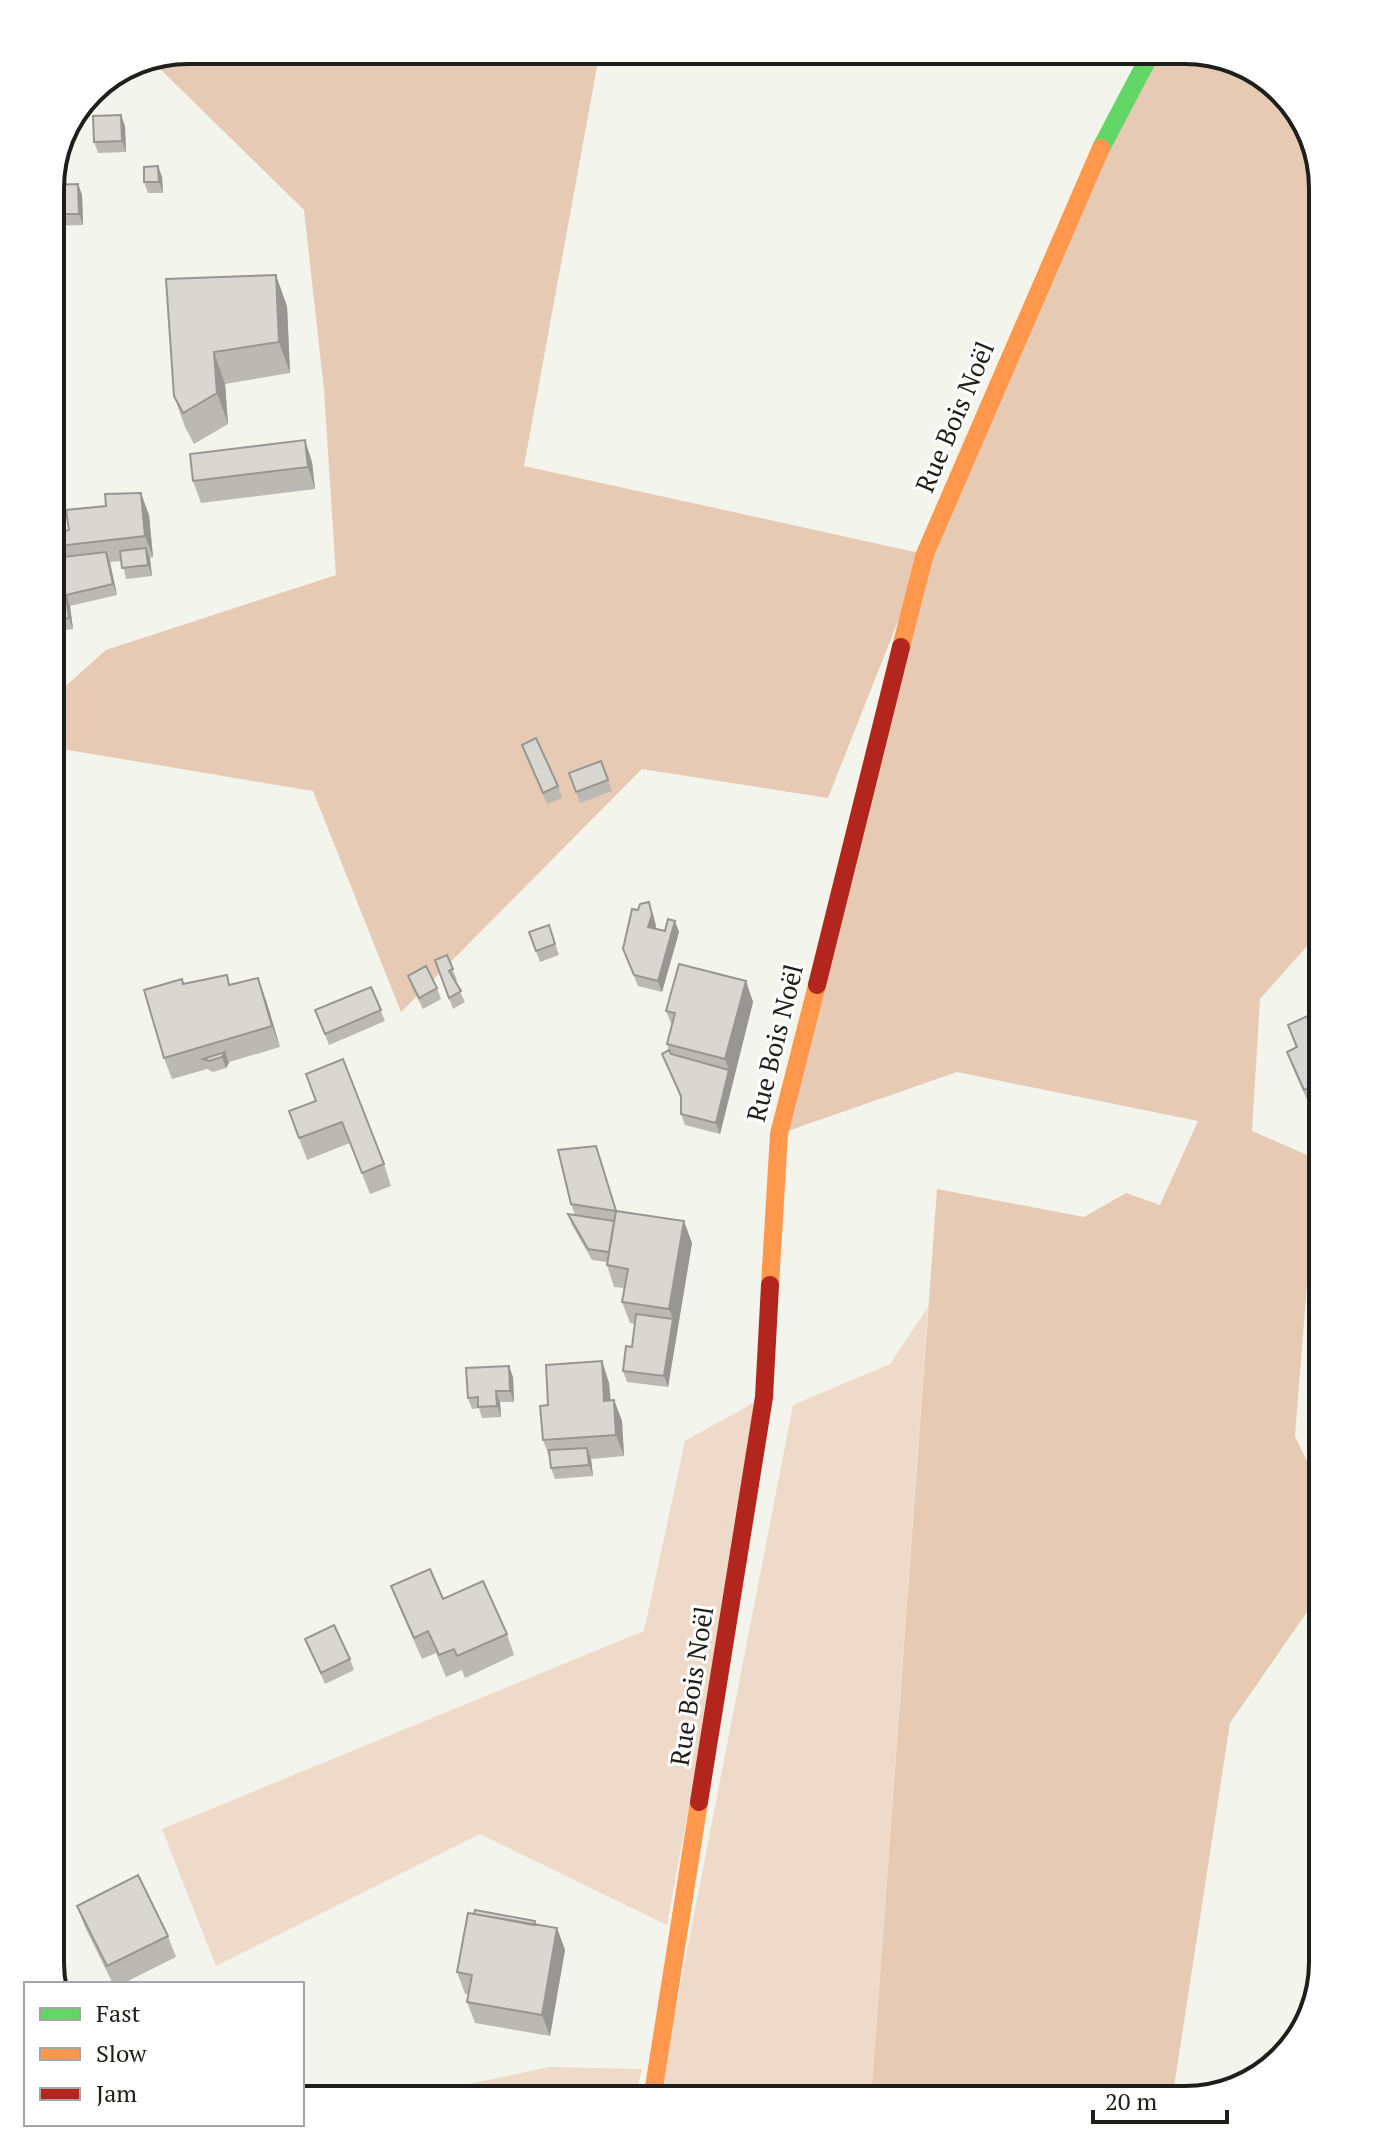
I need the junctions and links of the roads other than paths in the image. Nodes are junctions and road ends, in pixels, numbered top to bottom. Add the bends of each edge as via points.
1 (1145, 64) edge
2 (654, 2086) edge

1 - 2 street, Rue Bois Noël via 1098,153 925,554 779,1134 764,1397

